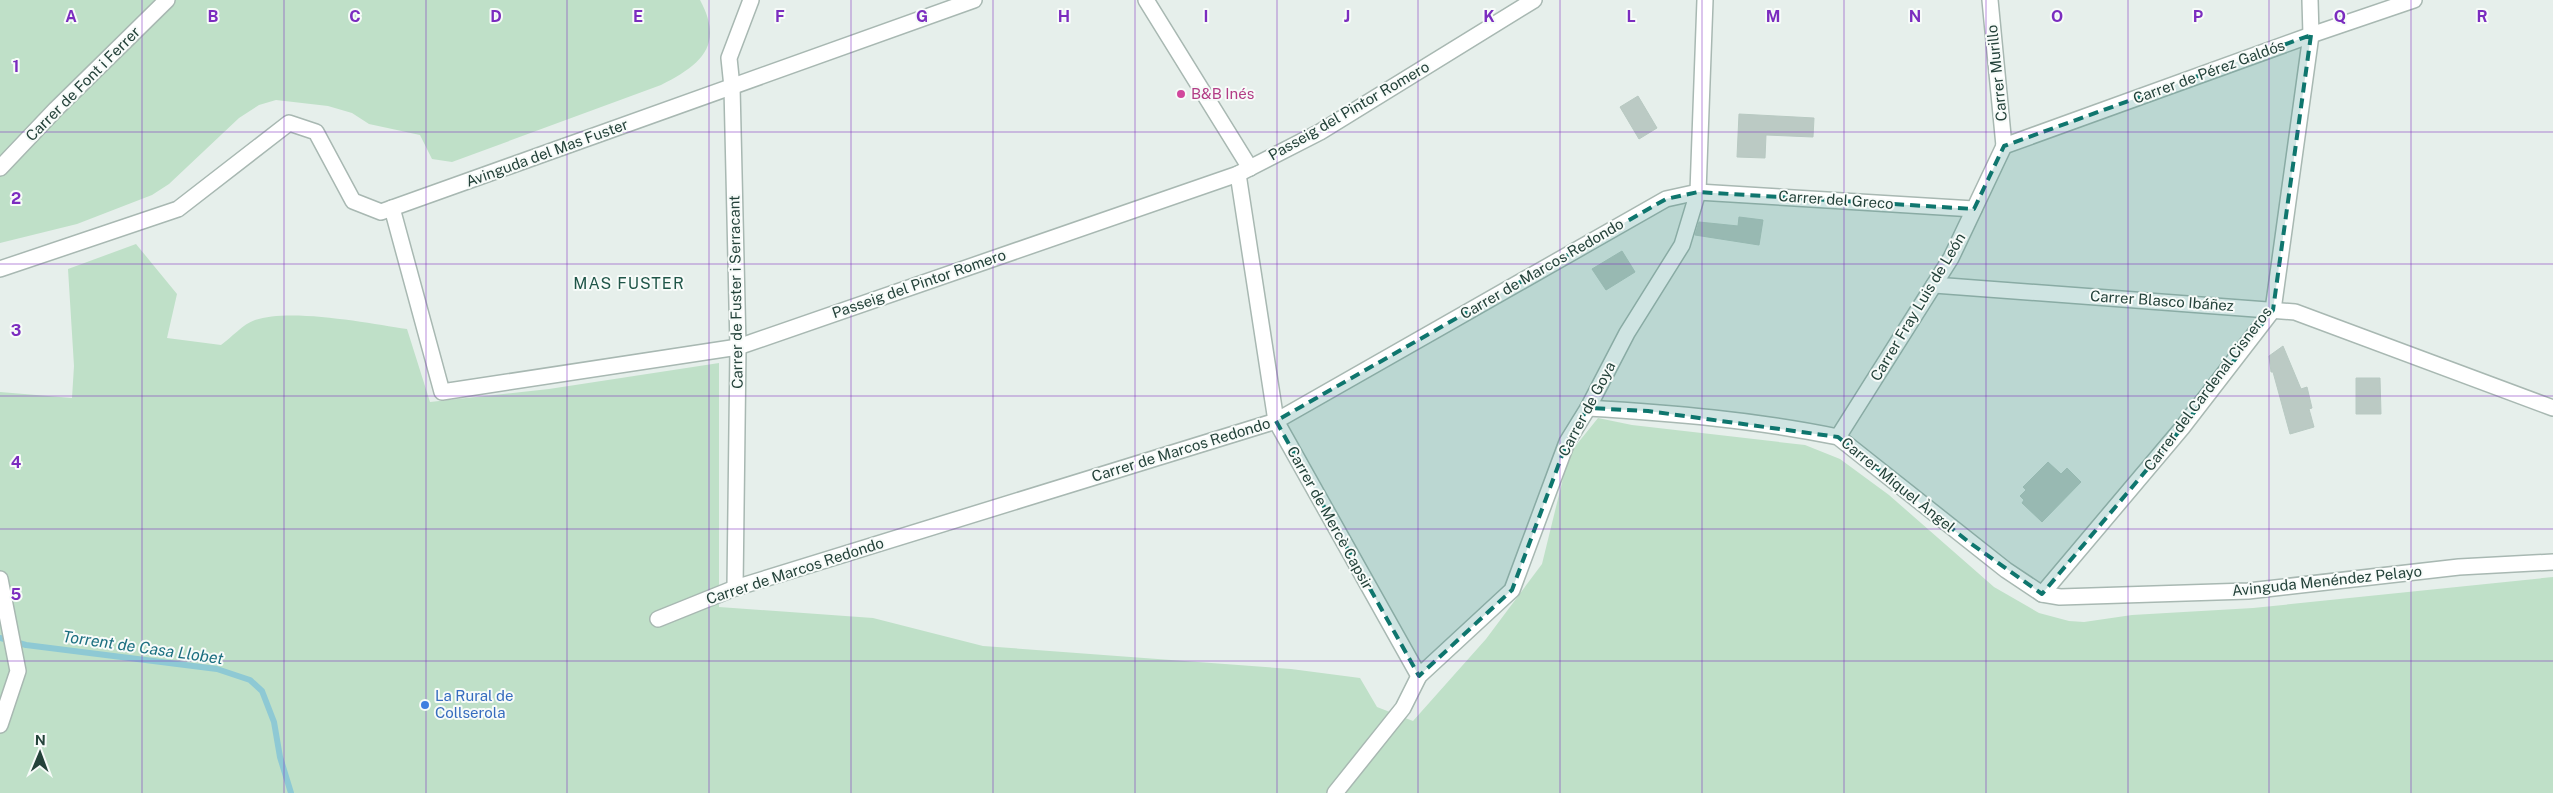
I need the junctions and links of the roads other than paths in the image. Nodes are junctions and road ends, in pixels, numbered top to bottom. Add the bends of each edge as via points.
1 (167, 0) edge
2 (751, 0) edge
3 (974, 0) edge
4 (1146, 0) edge
5 (1534, 0) edge
6 (1705, 0) edge
7 (1990, 0) edge
8 (2310, 0) edge
9 (2414, 0) edge
10 (2311, 35) junction
11 (732, 86) junction
12 (2004, 146) junction
13 (0, 168) edge
14 (1244, 171) junction
15 (1698, 192) junction
16 (392, 208) junction
17 (1974, 208) junction
18 (0, 270) edge
19 (1934, 285) junction
20 (2273, 310) junction
21 (738, 347) junction
22 (1588, 408) junction
23 (2553, 408) edge
24 (1276, 421) junction
25 (1838, 436) junction
26 (2553, 562) edge
27 (0, 579) edge
28 (735, 588) junction
29 (2042, 594) junction
30 (658, 619) dead end
31 (1419, 676) junction
32 (0, 725) edge
33 (1335, 793) edge

1 - 13 street, Carrer de Font i Ferrer
2 - 11 street, Carrer de Fuster i Serracant via 729,58
3 - 11 street, Avinguda del Mas Fuster
4 - 14 street, Carrer de Mercè Capsir
5 - 14 street, Passeig del Pintor Romero via 1320,132
6 - 15 street, Carrer de Goya
7 - 12 street, Carrer Murillo
8 - 10 street, Carrer del Cardenal Cisneros
9 - 10 street, Carrer de Pérez Galdós
10 - 12 street, Carrer de Pérez Galdós
10 - 20 street, Carrer del Cardenal Cisneros
11 - 16 street, Avinguda del Mas Fuster
11 - 21 street, Carrer de Fuster i Serracant
12 - 17 street, Carrer Fray Luis de León
14 - 21 street, Passeig del Pintor Romero
14 - 24 street, Carrer de Mercè Capsir
15 - 17 street, Carrer del Greco
15 - 22 street, Carrer de Goya via 1682,245 1627,333
15 - 24 street, Carrer de Marcos Redondo via 1666,199
16 - 18 street, Avinguda del Mas Fuster via 381,212 353,201 316,132 289,123 178,209
16 - 21 street, Passeig del Pintor Romero via 442,392
17 - 19 street, Carrer Fray Luis de León
19 - 20 street, Carrer Blasco Ibáñez
19 - 25 street, Carrer Fray Luis de León
20 - 23 street, Carrer Blasco Ibáñez via 2295,312
20 - 29 street, Carrer del Cardenal Cisneros via 2182,428
21 - 28 street, Carrer de Fuster i Serracant
22 - 25 street, Carrer Miquel Àngel via 1648,411
22 - 31 street, Carrer de Goya via 1566,442 1512,590
24 - 28 street, Carrer de Marcos Redondo
24 - 31 street, Carrer de Mercè Capsir
25 - 29 street, Carrer Miquel Àngel via 1970,543
26 - 29 street, Avinguda Menéndez Pelayo via 2459,567 2248,591 2079,597
27 - 32 street via 18,671
28 - 30 street, Carrer de Marcos Redondo
31 - 33 street, Carrer de Goya via 1403,708

